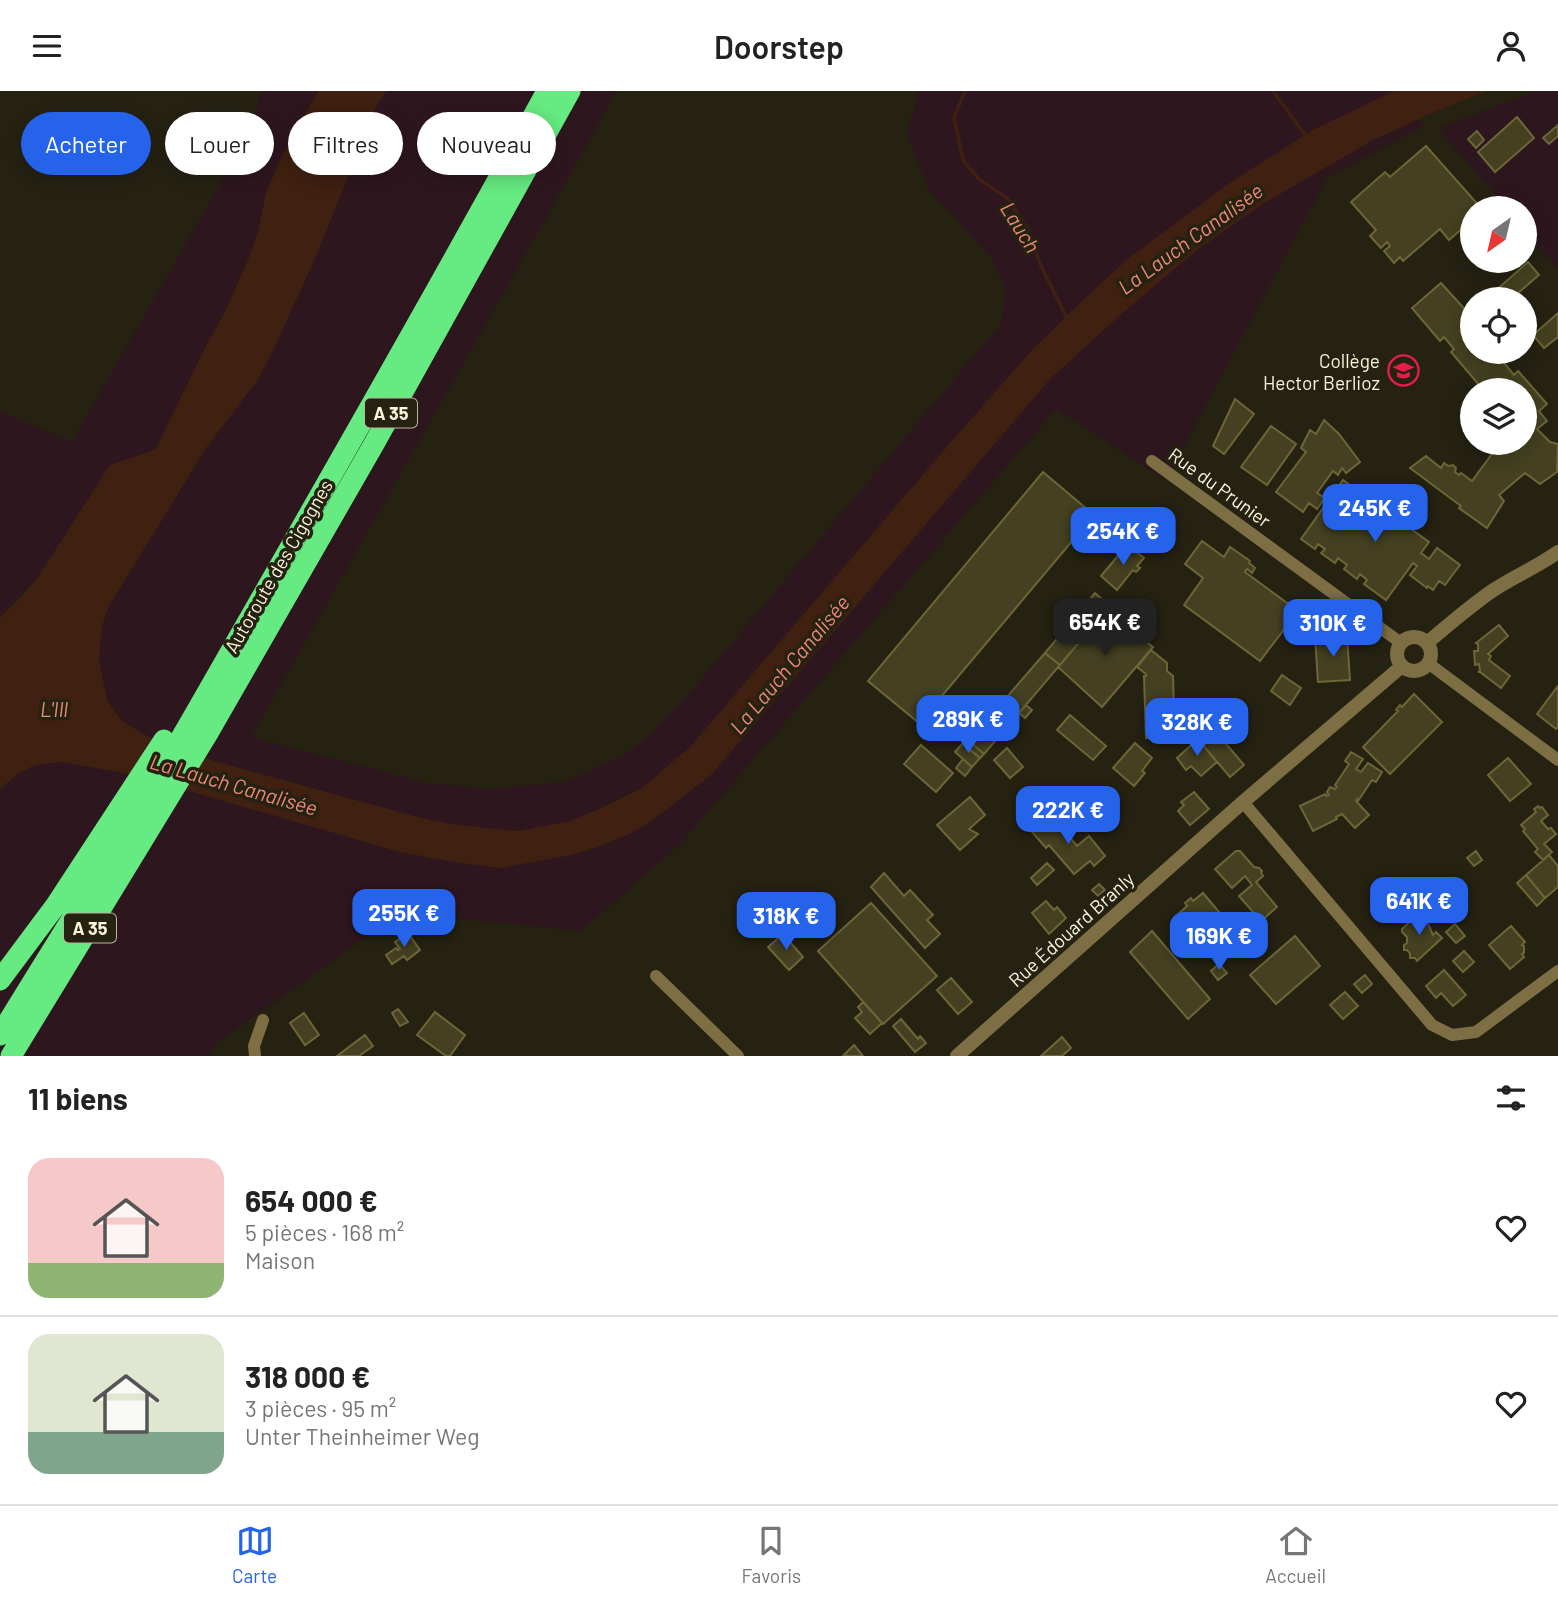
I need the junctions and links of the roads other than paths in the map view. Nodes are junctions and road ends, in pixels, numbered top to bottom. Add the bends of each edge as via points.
1 (547, 91) edge
2 (570, 91) edge
3 (1152, 461) dead end
4 (1558, 552) edge
5 (1427, 642) junction
6 (1401, 643) junction
7 (1429, 663) junction
8 (1402, 666) junction
9 (191, 727) junction
10 (1558, 760) edge
11 (149, 795) junction
12 (1243, 802) junction
13 (1558, 971) edge
14 (656, 976) dead end
15 (0, 980) edge
16 (262, 1020) dead end
17 (0, 1035) edge
18 (11, 1056) edge
19 (255, 1056) edge
20 (738, 1056) edge
21 (957, 1056) edge

1 - 9 highway, Autoroute des Cigognes / A 35 via 224,662 205,674
2 - 9 highway, Autoroute des Cigognes / A 35 via 374,444
3 - 6 street, Rue du Prunier
4 - 5 street via 1494,590
5 - 6 street via 1409,637
5 - 7 street
6 - 8 street via 1396,654
7 - 8 street via 1416,671
7 - 10 street
8 - 12 street, Rue Édouard Branly
9 - 11 highway, Autoroute des Cigognes / A 35
11 - 15 highway
11 - 17 highway, Autoroute des Cigognes / A 35
11 - 18 highway, Autoroute des Cigognes / A 35
12 - 13 street via 1432,1025 1452,1035 1476,1032
12 - 21 street, Rue Édouard Branly
14 - 20 street
16 - 19 street

